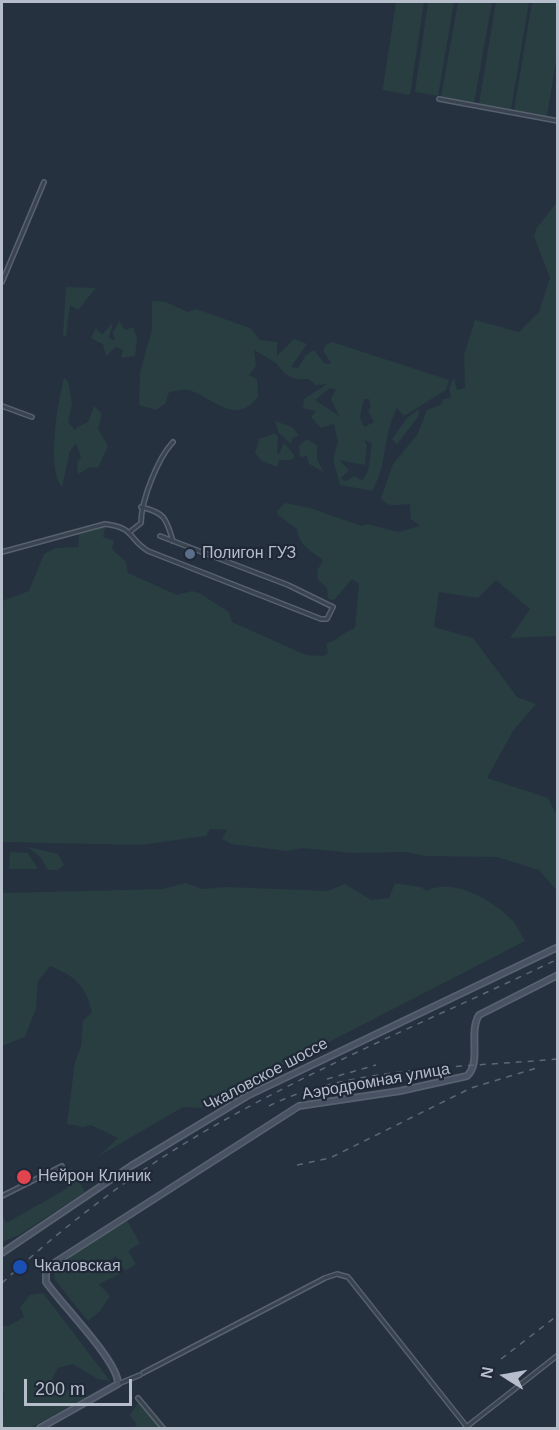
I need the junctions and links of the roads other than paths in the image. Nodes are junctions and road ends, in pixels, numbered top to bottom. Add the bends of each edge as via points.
1 (439, 99) dead end
2 (558, 121) edge
3 (44, 182) dead end
4 (2, 282) edge
5 (2, 406) edge
6 (32, 417) dead end
7 (173, 442) dead end
8 (141, 507) junction
9 (129, 531) junction
10 (160, 536) dead end
11 (173, 541) junction
12 (2, 552) edge
13 (558, 947) edge
14 (558, 975) edge
15 (62, 1166) dead end
16 (2, 1196) edge
17 (2, 1252) edge
18 (558, 1355) edge
19 (118, 1384) junction
20 (138, 1398) dead end
21 (40, 1428) edge
22 (164, 1428) edge
23 (466, 1428) edge

1 - 2 street
3 - 4 street
5 - 6 street
7 - 8 street via 163,453
8 - 9 street via 139,526
8 - 11 street via 165,517
9 - 11 street via 148,550 327,620 333,607 288,585
9 - 12 street via 105,524
10 - 11 street
13 - 17 street, Чкаловское шоссе via 247,1096 131,1166
14 - 19 street, Аэродромная улица via 483,1011 476,1020 470,1074 299,1106 51,1265 46,1282 105,1356
15 - 16 street
18 - 23 street
19 - 21 street
19 - 23 street via 337,1274 348,1277
20 - 22 street

